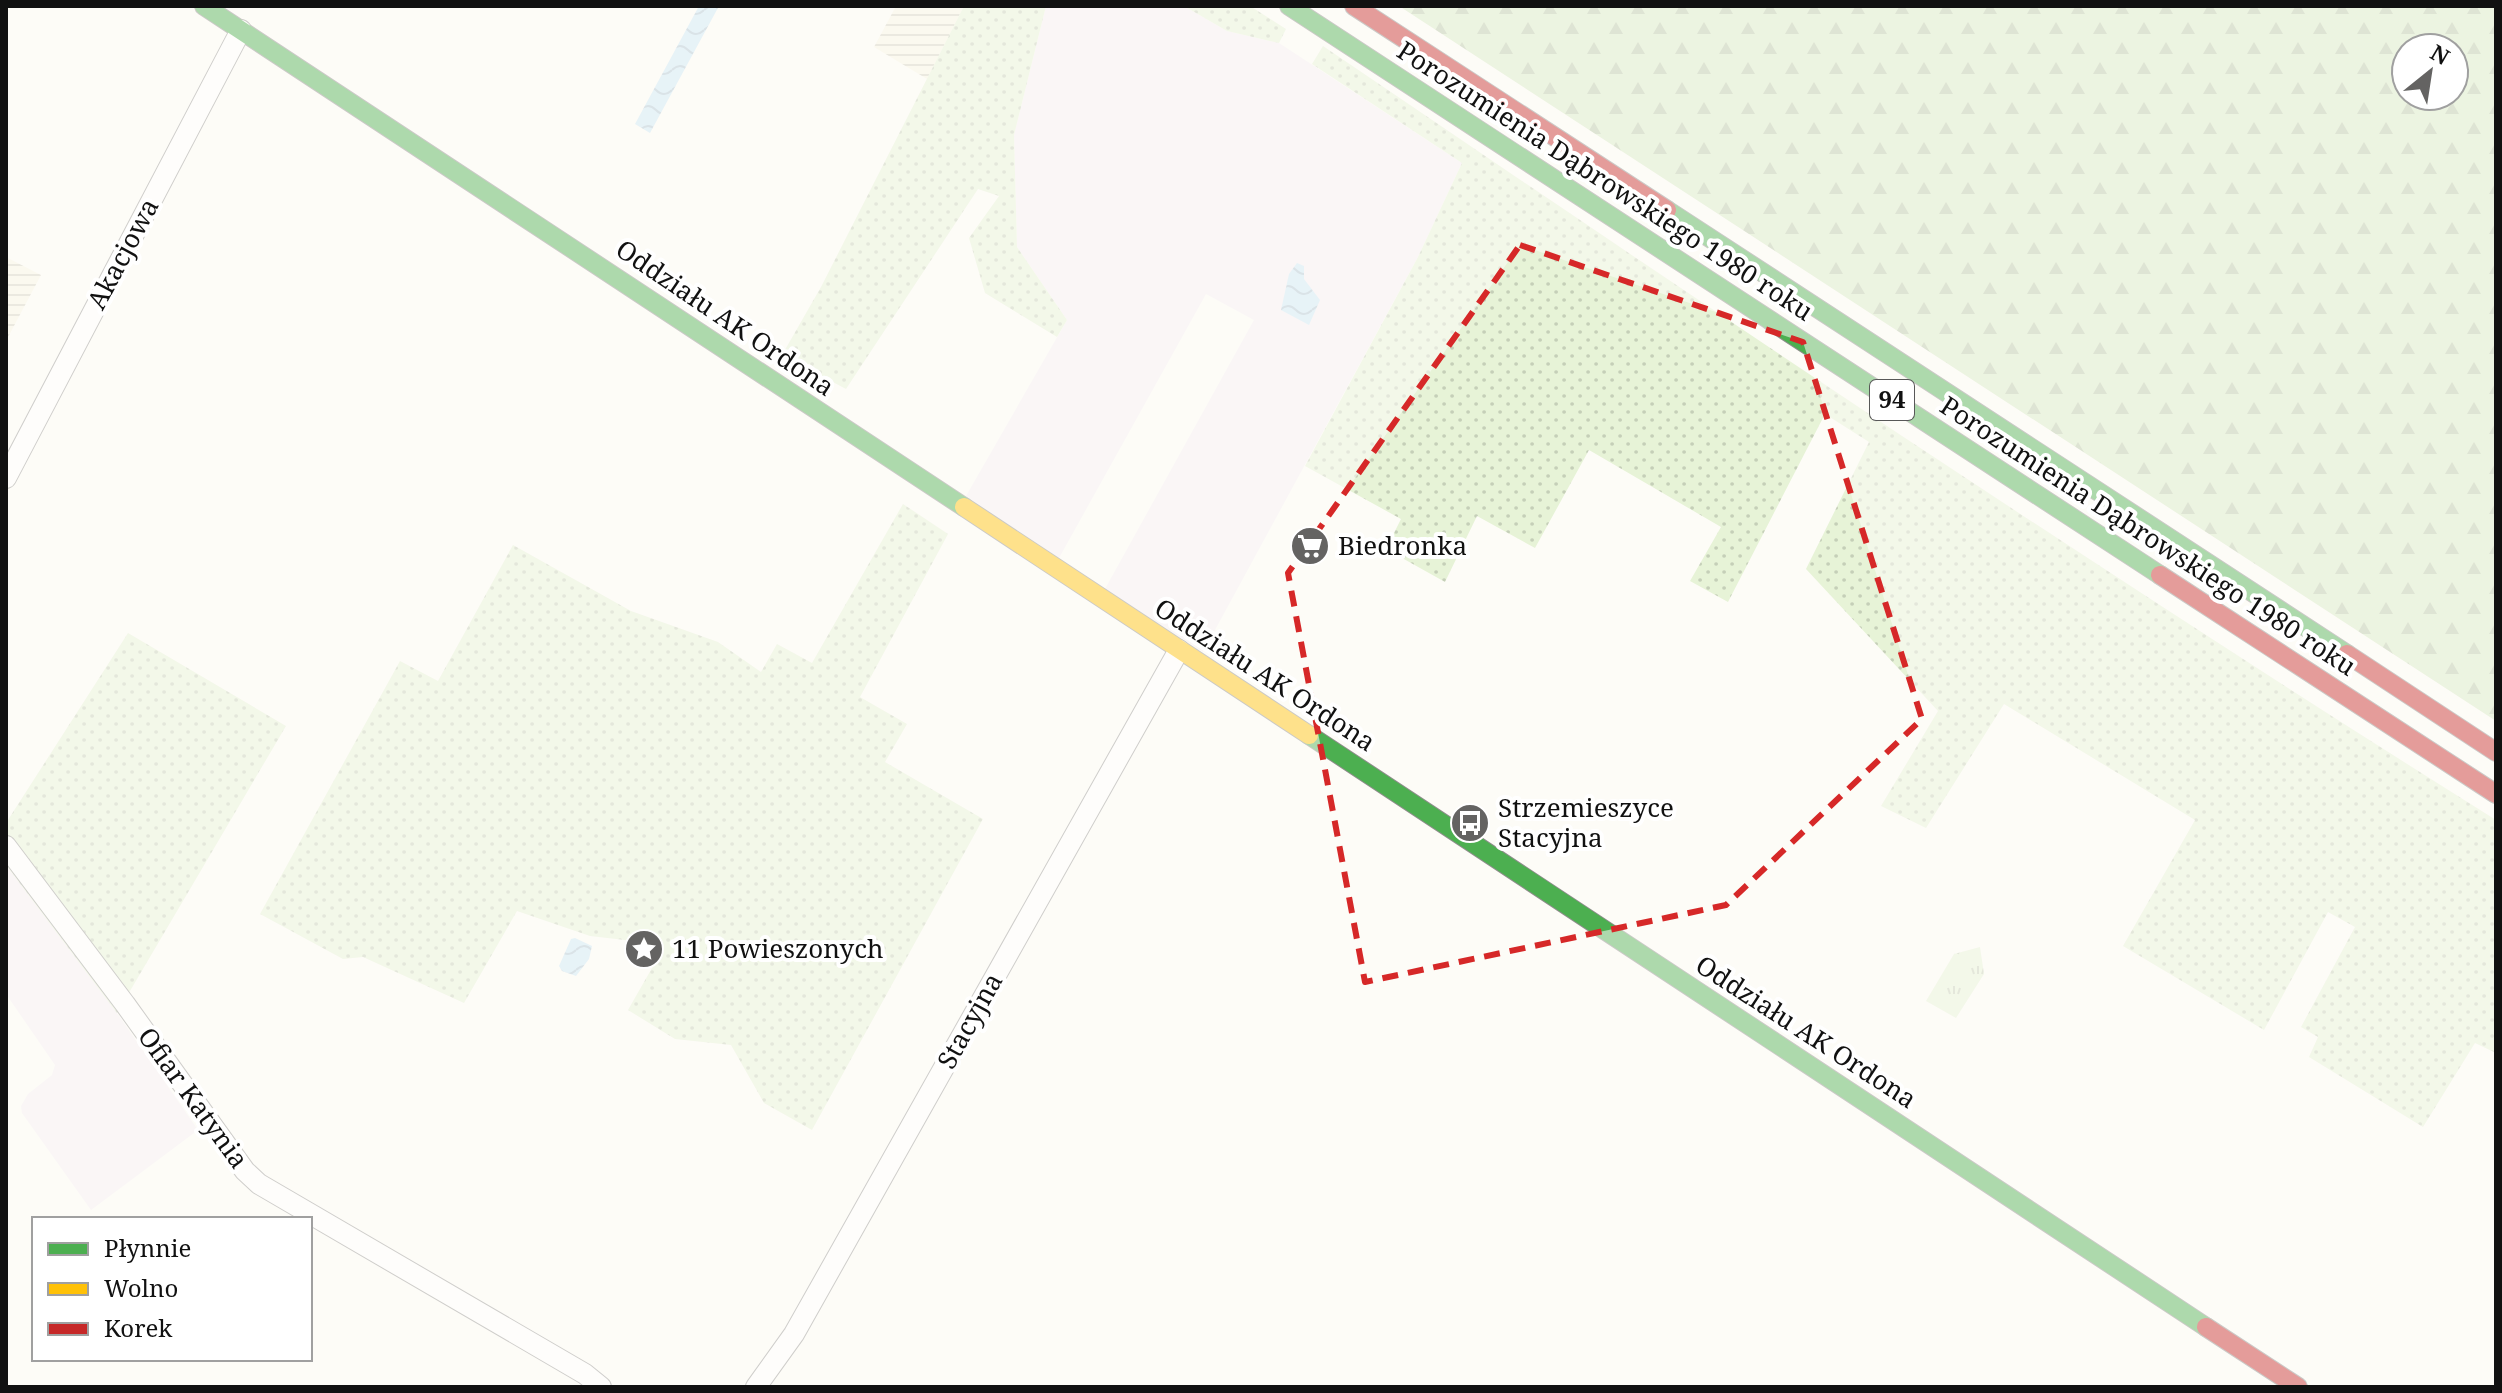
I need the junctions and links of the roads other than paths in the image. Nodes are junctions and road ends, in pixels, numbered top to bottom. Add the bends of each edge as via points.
1 (204, 6) edge
2 (1289, 6) edge
3 (1354, 6) edge
4 (241, 30) junction
5 (6, 478) edge
6 (1179, 650) junction
7 (2496, 752) edge
8 (2496, 794) edge
9 (6, 846) edge
10 (601, 1387) edge
11 (756, 1387) edge
12 (2298, 1387) edge

1 - 4 main road, Oddziału AK Ordona
2 - 8 main road, Porozumienia Dąbrowskiego 1980 roku / 94
3 - 7 main road, Porozumienia Dąbrowskiego 1980 roku / 94
4 - 5 street, Akacjowa
4 - 6 main road, Oddziału AK Ordona
6 - 11 street, Stacyjna via 794,1334
6 - 12 main road, Oddziału AK Ordona
9 - 10 street, Ofiar Katynia via 259,1184

